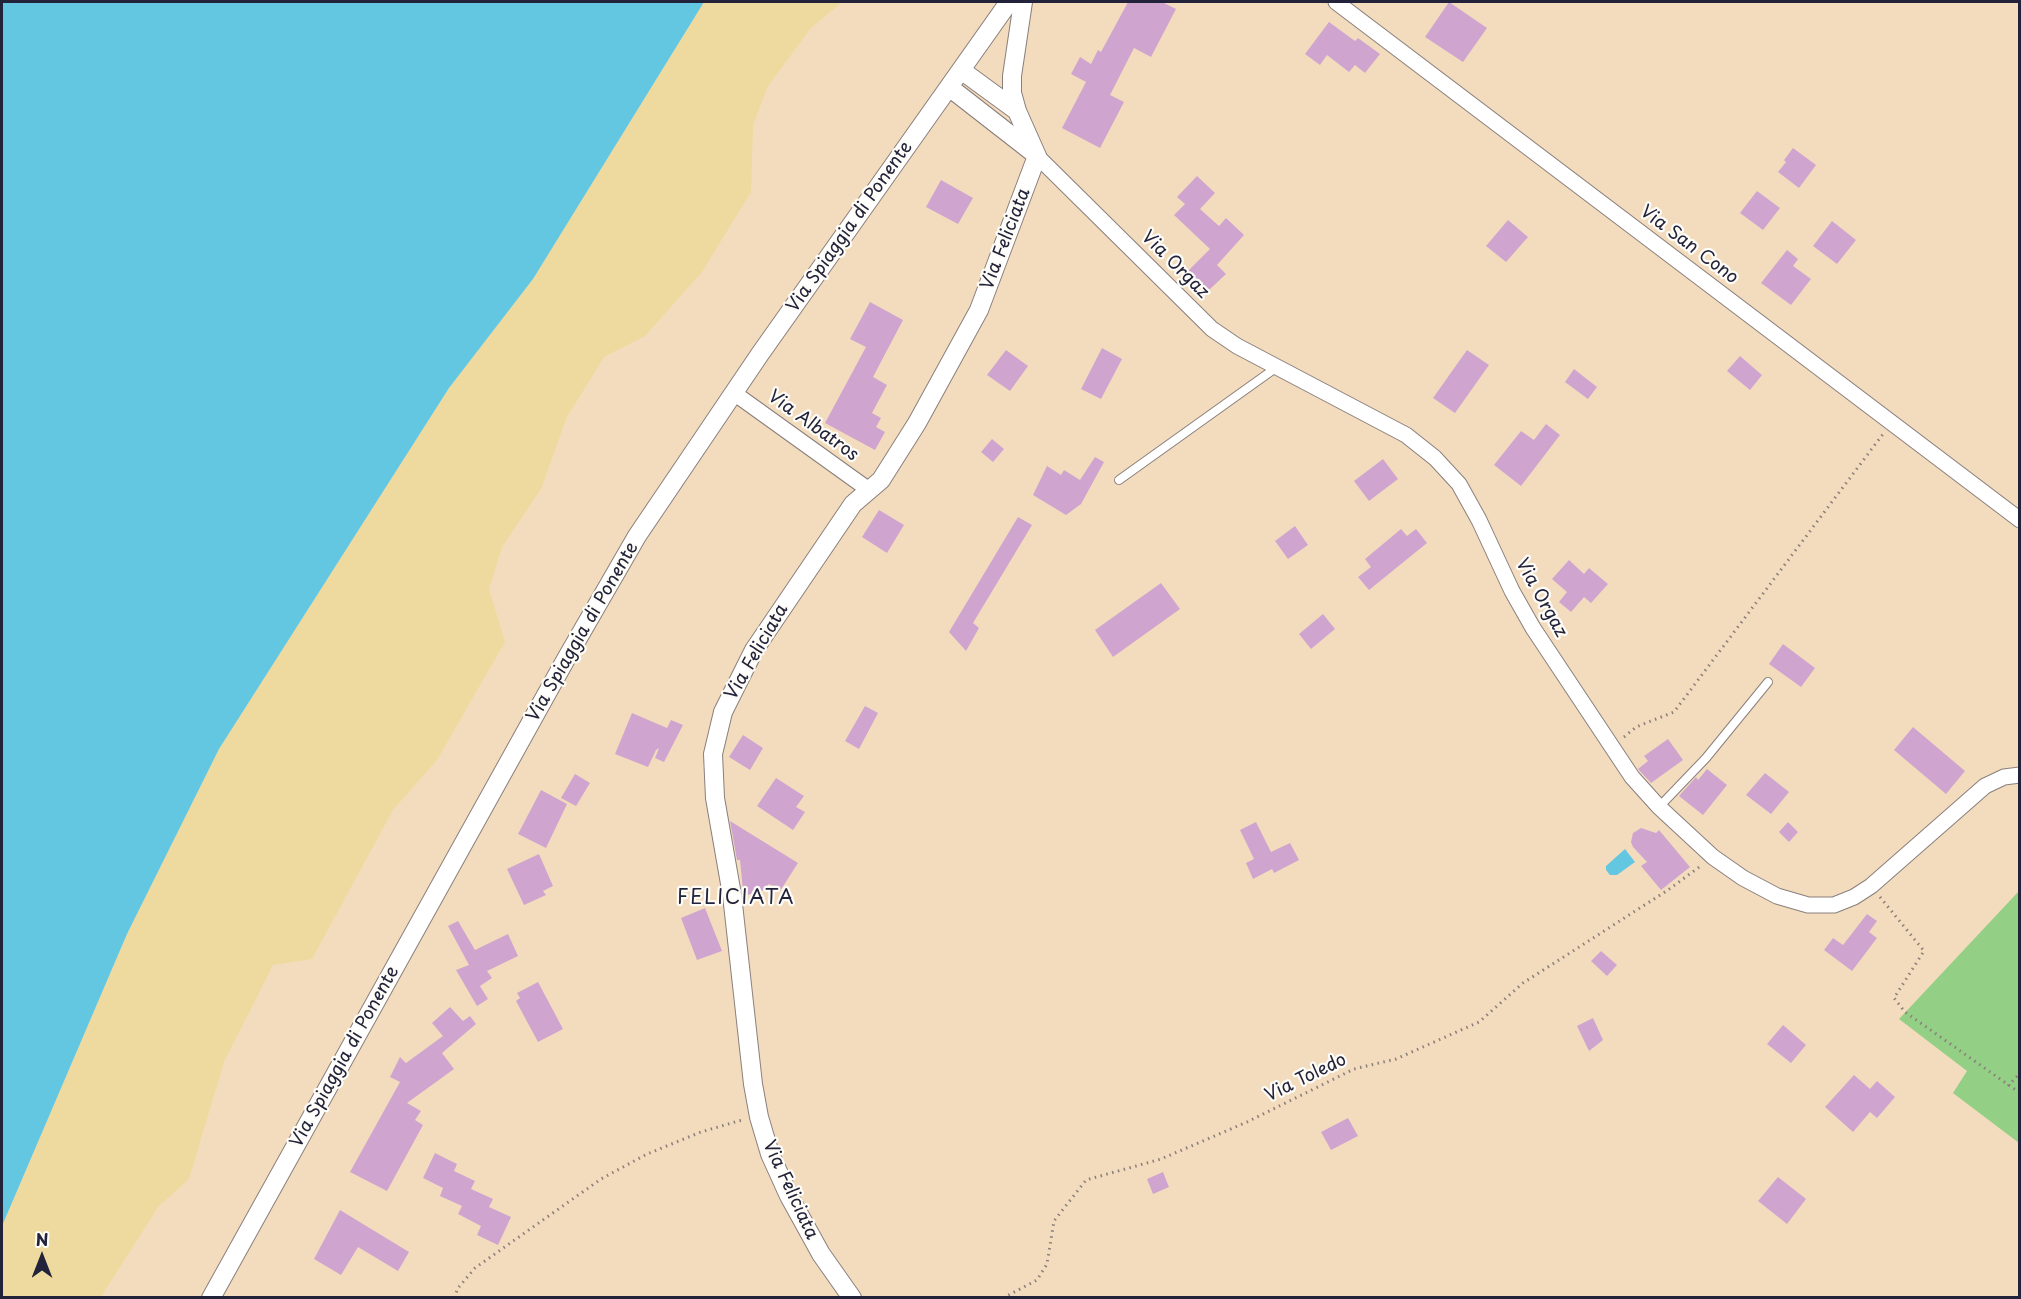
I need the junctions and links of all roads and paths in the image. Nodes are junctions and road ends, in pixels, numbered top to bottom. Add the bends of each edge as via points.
1 (1009, 2) edge
2 (1023, 2) edge
3 (1336, 2) edge
4 (961, 70) junction
5 (949, 87) junction
6 (1017, 111) junction
7 (1037, 156) junction
8 (1277, 367) junction
9 (734, 393) junction
10 (1892, 423) junction
11 (1119, 480) dead end
12 (869, 490) junction
13 (2019, 520) edge
14 (1768, 682) dead end
15 (1612, 749) junction
16 (2019, 775) edge
17 (1659, 807) junction
18 (1713, 857) junction
19 (1871, 886) junction
20 (2019, 1073) edge
21 (2008, 1086) junction
22 (2019, 1093) edge
23 (759, 1117) junction
24 (211, 1298) edge
25 (454, 1298) edge
26 (852, 1298) edge
27 (1003, 1298) edge

1 - 4 street, Via Spiaggia di Ponente
2 - 6 street via 1012,76
3 - 10 street, Via San Cono
4 - 5 street, Via Spiaggia di Ponente
4 - 6 street
5 - 7 street
5 - 9 street, Via Spiaggia di Ponente
6 - 7 street
7 - 8 street, Via Orgaz via 1212,329
7 - 12 street, Via Feliciata via 979,310 917,423 881,480
8 - 11 lane
8 - 15 street, Via Orgaz via 1406,435 1459,484 1533,628
9 - 12 street, Via Albatros
9 - 24 street, Via Spiaggia di Ponente via 631,546
10 - 13 street, Via San Cono
10 - 15 path via 1674,712 1636,727
12 - 23 street, Via Feliciata via 831,535 754,650 723,712 713,754 715,798 732,896
14 - 17 lane via 1706,758
15 - 17 street, Via Orgaz
16 - 19 street, Via Orgaz via 1985,786
17 - 18 street, Via Orgaz
18 - 19 street, Via Orgaz via 1778,896 1808,905 1834,905
18 - 27 path, Via Toledo via 1523,983 1479,1022 1396,1059 1354,1069 1161,1159 1086,1180 1054,1221 1047,1264 1037,1280
19 - 21 path via 1924,951 1894,998 1905,1012
20 - 21 path
21 - 22 path
23 - 25 path via 701,1132 647,1154 601,1179 475,1268
23 - 26 street, Via Feliciata via 789,1196 821,1254

